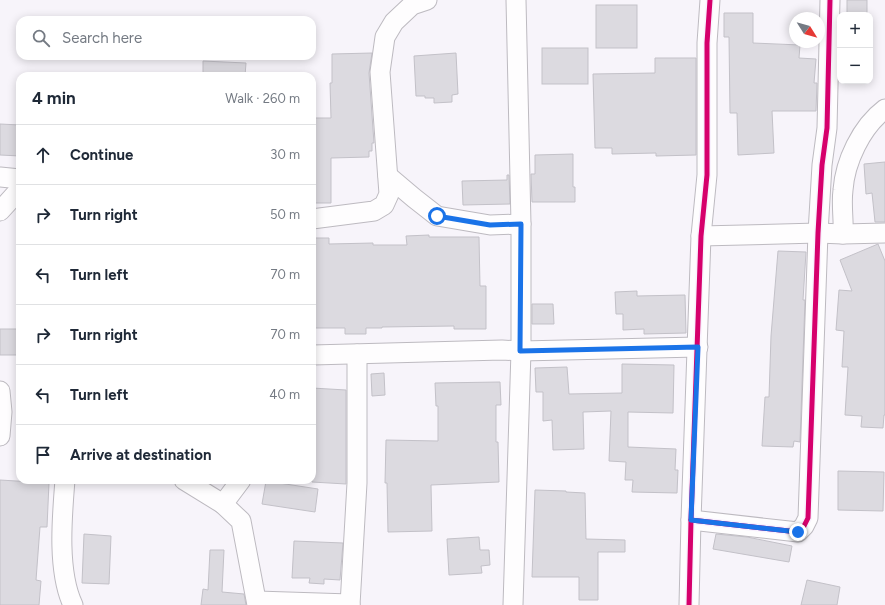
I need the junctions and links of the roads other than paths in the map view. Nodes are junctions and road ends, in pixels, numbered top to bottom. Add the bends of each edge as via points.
1 (427, 0) edge
2 (516, 0) edge
3 (710, 0) edge
4 (830, 0) edge
5 (885, 109) edge
6 (388, 176) junction
7 (0, 177) edge
8 (16, 179) edge
9 (16, 193) edge
10 (0, 211) edge
11 (316, 218) edge
12 (521, 224) junction
13 (818, 233) junction
14 (885, 233) edge
15 (843, 234) junction
16 (701, 236) junction
17 (698, 347) junction
18 (520, 351) junction
19 (357, 354) junction
20 (316, 355) edge
21 (0, 391) edge
22 (0, 436) edge
23 (65, 484) edge
24 (190, 484) edge
25 (238, 484) edge
26 (223, 504) junction
27 (691, 520) junction
28 (257, 603) edge
29 (73, 605) edge
30 (350, 605) edge
31 (513, 605) edge
32 (689, 605) edge

1 - 6 street via 412,5 394,22 385,37 380,72
2 - 12 street
3 - 16 street via 707,43 707,175
4 - 13 street via 827,128
5 - 15 street via 864,131 850,157 843,190
6 - 11 street via 389,194 384,205 374,211
6 - 12 street via 437,216 490,225
7 - 8 street
9 - 10 street
12 - 18 street
13 - 15 street
13 - 16 street
13 - 27 street via 808,518 798,532
14 - 15 street
16 - 17 street
17 - 18 street
17 - 27 street
18 - 19 street
18 - 31 street
19 - 20 street
19 - 30 street via 357,483
21 - 22 street
23 - 29 street via 62,525 64,576
24 - 26 street
25 - 26 street
26 - 28 street via 242,521
27 - 32 street
28 - 30 street

